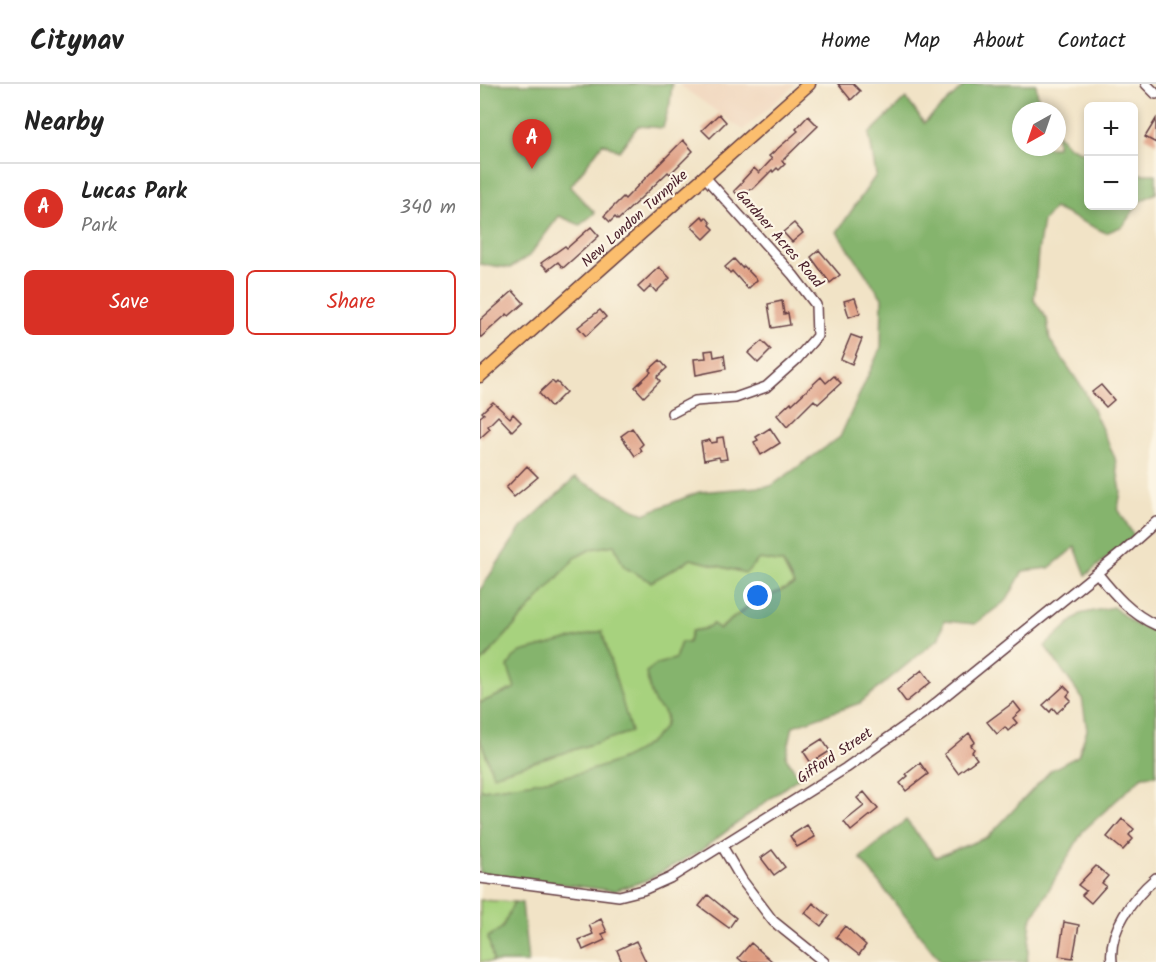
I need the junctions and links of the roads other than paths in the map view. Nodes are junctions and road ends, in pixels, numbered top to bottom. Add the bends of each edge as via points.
1 (809, 84) edge
2 (1146, 84) edge
3 (1156, 94) edge
4 (705, 177) junction
5 (480, 376) edge
6 (672, 413) dead end
7 (1156, 522) edge
8 (1097, 573) junction
9 (1156, 625) edge
10 (722, 846) junction
11 (480, 877) edge
12 (1156, 878) edge
13 (824, 962) edge
14 (1112, 962) edge

1 - 4 main road, New London Turnpike
2 - 3 street
4 - 5 main road, New London Turnpike
4 - 6 street, Gardner Acres Road via 816,305 817,336 766,387 735,398 695,401
7 - 8 street, Gifford Street
8 - 9 street via 1140,618
8 - 10 street, Gifford Street via 925,712 846,768
10 - 11 street, Gifford Street via 670,878 619,896
10 - 13 street via 773,921
12 - 14 street via 1122,918 1111,950

